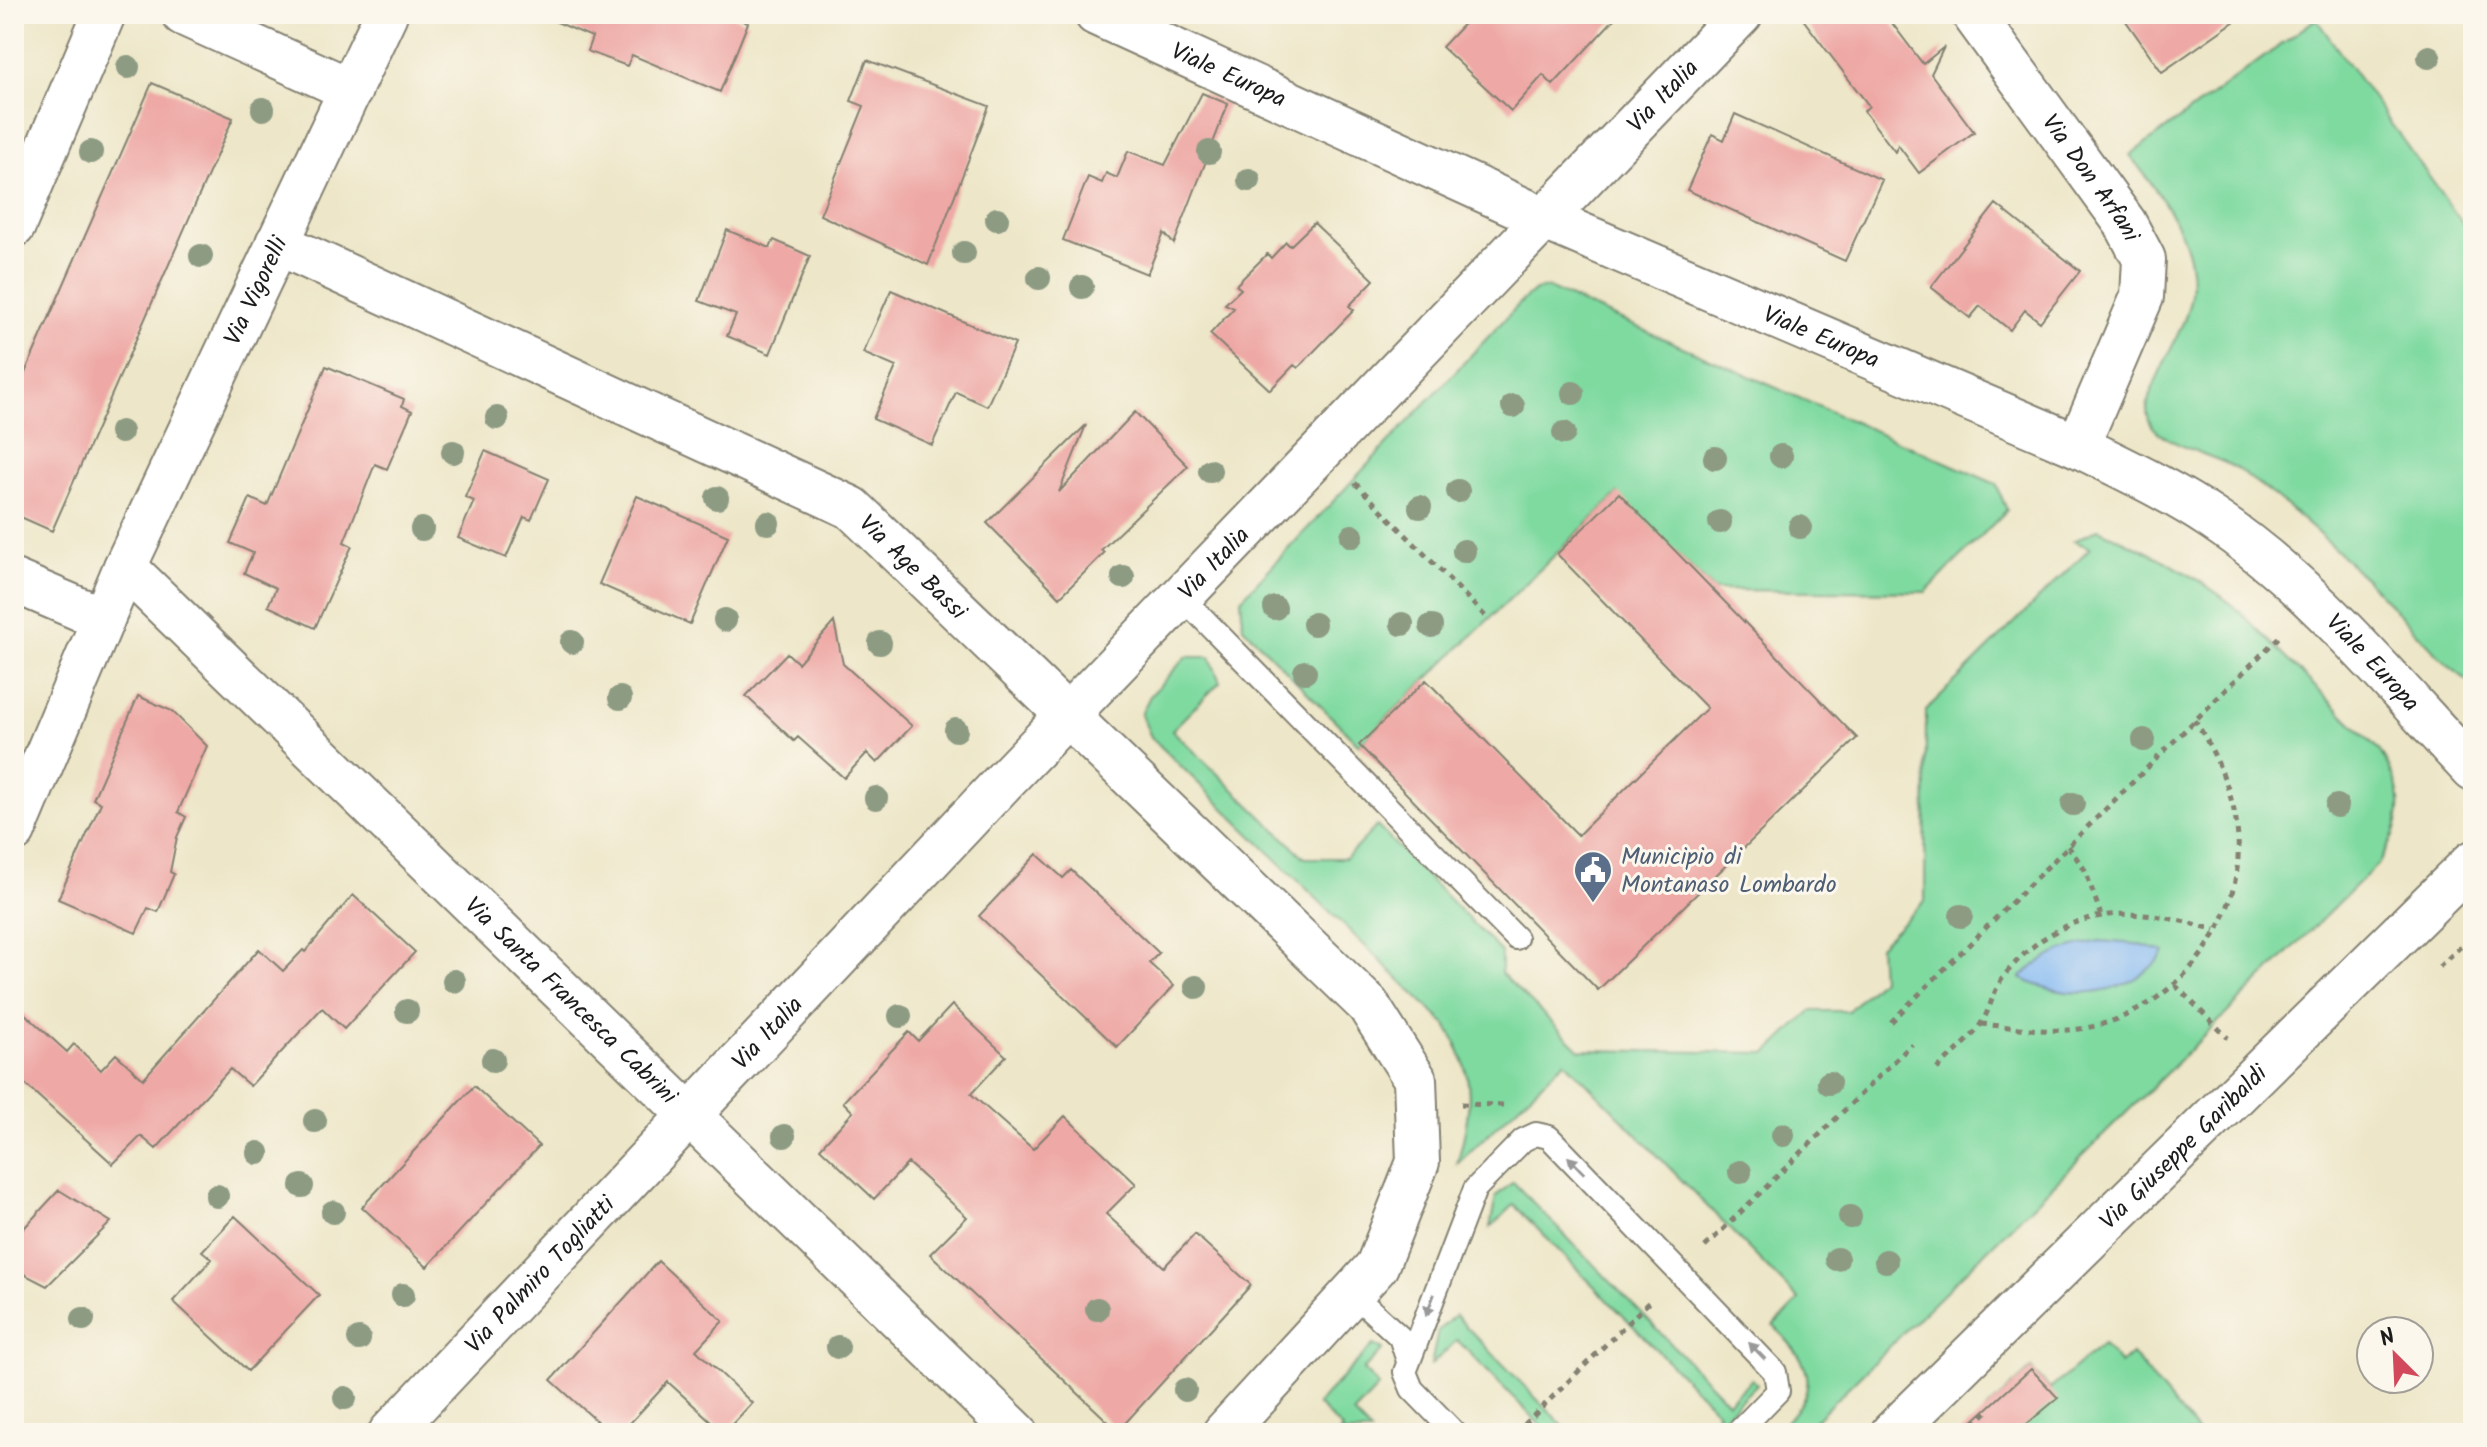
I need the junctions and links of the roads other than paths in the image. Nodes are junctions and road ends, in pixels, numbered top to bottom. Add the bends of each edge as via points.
1 (104, 14) edge
2 (183, 14) edge
3 (386, 14) edge
4 (1096, 14) edge
5 (1741, 14) edge
6 (1973, 14) edge
7 (351, 90) junction
8 (1543, 218) junction
9 (14, 226) edge
10 (277, 243) junction
11 (2078, 446) junction
12 (125, 567) junction
13 (14, 581) edge
14 (1180, 595) junction
15 (103, 619) junction
16 (1069, 713) junction
17 (2473, 770) edge
18 (14, 831) edge
19 (2473, 862) edge
20 (1516, 938) dead end
21 (690, 1116) junction
22 (1353, 1294) junction
23 (1408, 1361) junction
24 (390, 1433) edge
25 (1017, 1433) edge
26 (1224, 1433) edge
27 (1455, 1433) edge
28 (1737, 1433) edge
29 (1892, 1433) edge

1 - 9 street
2 - 7 street
3 - 7 street, Via Vigorelli
4 - 8 street, Viale Europa
5 - 8 street, Via Italia
6 - 11 street, Via Don Arfani via 2125,223 2144,259 2142,297
7 - 10 street, Via Vigorelli
8 - 11 street, Viale Europa
8 - 14 street, Via Italia
10 - 12 street, Via Vigorelli
10 - 16 street, Via Age Bassi via 852,508
11 - 17 street, Viale Europa via 2163,488 2262,555
12 - 15 street, Via Vigorelli
12 - 21 street, Via Santa Francesca Cabrini
13 - 15 street
14 - 16 street, Via Italia
14 - 20 lane
15 - 18 street, Via Vigorelli
16 - 21 street, Via Italia
16 - 22 street, Via Age Bassi via 1368,1005 1415,1091 1418,1162 1377,1266
19 - 29 street, Via Giuseppe Garibaldi
21 - 24 street, Via Palmiro Togliatti
21 - 25 street, Via Santa Francesca Cabrini
22 - 23 lane via 1400,1337
22 - 26 street
23 - 27 lane via 1406,1383
28 -> 23 lane via 1774,1397 1778,1379 1770,1365 1549,1137 1536,1134 1523,1140 1475,1189

